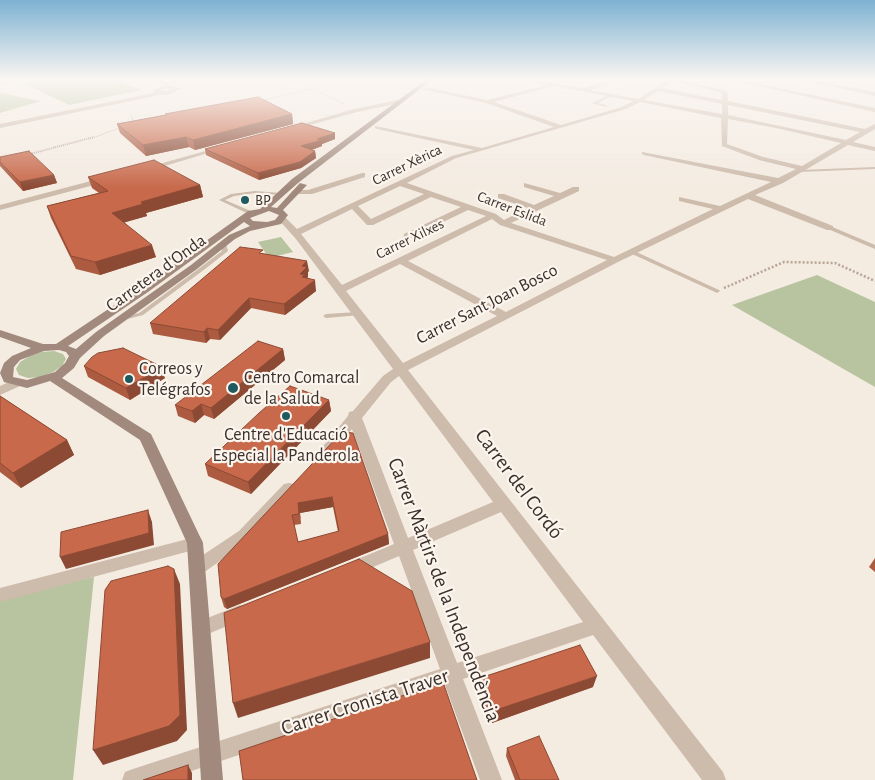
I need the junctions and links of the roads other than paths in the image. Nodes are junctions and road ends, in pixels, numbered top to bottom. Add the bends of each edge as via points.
1 (51, 115) edge
2 (337, 115) edge
3 (381, 115) edge
4 (391, 115) edge
5 (527, 115) edge
6 (599, 115) edge
7 (721, 115) edge
8 (790, 115) edge
9 (724, 116) junction
10 (0, 126) edge
11 (377, 126) junction
12 (875, 126) edge
13 (561, 127) junction
14 (437, 130) dead end
15 (281, 131) edge
16 (866, 131) junction
17 (420, 136) junction
18 (846, 142) junction
19 (225, 147) edge
20 (875, 149) edge
21 (484, 150) junction
22 (644, 153) dead end
23 (875, 168) edge
24 (801, 169) junction
25 (133, 172) edge
26 (362, 175) dead end
27 (115, 177) edge
28 (780, 181) junction
29 (400, 183) junction
30 (527, 185) dead end
31 (576, 189) dead end
32 (295, 192) junction
33 (280, 194) junction
34 (430, 194) junction
35 (501, 196) dead end
36 (560, 196) junction
37 (748, 196) junction
38 (682, 199) dead end
39 (353, 206) junction
40 (468, 207) junction
41 (0, 208) edge
42 (534, 208) junction
43 (721, 209) junction
44 (263, 210) junction
45 (280, 215) junction
46 (248, 216) junction
47 (493, 216) junction
48 (503, 222) junction
49 (261, 225) junction
50 (830, 228) joint
51 (296, 233) junction
52 (407, 236) dead end
53 (875, 247) edge
54 (632, 252) junction
55 (401, 260) junction
56 (614, 260) junction
57 (340, 290) junction
58 (717, 291) road end
59 (358, 314) junction
60 (504, 315) junction
61 (326, 316) dead end
62 (0, 333) edge
63 (59, 347) junction
64 (42, 348) junction
65 (75, 356) junction
66 (4, 363) edge
67 (401, 369) junction
68 (53, 378) junction
69 (16, 382) junction
70 (0, 391) edge
71 (354, 416) junction
72 (312, 464) edge
73 (299, 478) edge
74 (504, 504) junction
75 (195, 543) junction
76 (404, 548) junction
77 (197, 568) junction
78 (339, 574) edge
79 (0, 595) edge
80 (256, 607) edge
81 (597, 625) junction
82 (201, 629) junction
83 (451, 674) junction
84 (210, 754) junction
85 (133, 780) edge
86 (212, 780) edge
87 (491, 780) edge
88 (715, 780) edge

1 - 10 street
2 - 15 street
3 - 33 main road
4 - 11 main road
5 - 13 street
6 - 13 street, Carrer Xèrica
7 - 9 street
8 - 16 street
9 - 18 street
9 - 24 street via 724,145
11 - 17 street
11 - 32 main road
12 - 16 street, Carrer Sant Joan Bosco
13 - 21 street, Carrer Xèrica
14 - 17 street
16 - 18 street, Carrer Sant Joan Bosco
17 - 21 street
18 - 20 street
18 - 24 street, Carrer Sant Joan Bosco
19 - 25 street
21 - 29 street, Carrer Xèrica via 454,157
22 - 28 street
23 - 24 lane
24 - 28 street, Carrer Sant Joan Bosco
26 - 32 street via 309,192
27 - 41 street
28 - 37 street, Carrer Sant Joan Bosco
29 - 34 street, Carrer Eslida
29 - 39 street, Carrer Xèrica
30 - 36 street
31 - 36 street
32 - 45 main road
33 - 44 main road
33 - 46 lane via 255,192 221,200
34 - 39 street via 370,224
34 - 40 street, Carrer Eslida
35 - 42 street
36 - 42 street
37 - 43 street, Carrer Sant Joan Bosco
37 - 50 street
38 - 43 street
39 - 51 street, Carrer Xèrica
40 - 47 street, Carrer Eslida
40 - 52 street
42 - 48 street
43 - 54 street, Carrer Sant Joan Bosco
44 - 45 main road
44 - 46 main road
45 - 49 main road, Carretera d'Onda via 273,223
45 - 51 street, Carrer del Cordó
46 - 49 main road via 250,223
46 - 63 main road, Carretera d'Onda
47 - 48 street, Carrer Eslida
47 - 55 street, Carrer Xilxes
48 - 56 street, Carrer Eslida
49 - 65 main road, Carretera d'Onda via 247,229 223,244
50 - 53 lane
51 - 57 street, Carrer del Cordó
54 - 56 street, Carrer Sant Joan Bosco
54 - 58 lane
55 - 57 street, Carrer Xilxes
55 - 60 street
56 - 60 street, Carrer Sant Joan Bosco
57 - 59 street, Carrer del Cordó
59 - 61 lane
59 - 67 street, Carrer del Cordó
60 - 67 street, Carrer Sant Joan Bosco
62 - 64 main road
63 - 64 main road
63 - 65 main road via 70,350
64 - 66 main road
65 - 68 main road, Carretera d'Onda via 70,365
66 - 69 main road via 8,379
67 - 71 street, Carrer Sant Joan Bosco via 387,379
67 - 74 street, Carrer del Cordó
68 - 69 main road via 27,384
68 - 75 main road via 146,437
69 - 70 street
71 - 72 street, Carrer Sant Joan Bosco
71 - 76 street, Carrer Màrtirs de la Independència
73 - 77 street via 245,535
74 - 76 street
74 - 81 street, Carrer del Cordó
75 - 77 main road
75 - 79 street
76 - 78 street
76 - 83 street, Carrer Màrtirs de la Independència
77 - 82 main road
80 - 82 street
81 - 83 street, Carrer Cronista Traver
81 - 88 street, Carrer del Cordó
82 - 84 main road
83 - 84 street, Carrer Cronista Traver
83 - 87 street, Carrer Màrtirs de la Independència
84 - 85 street, Carrer Cronista Traver
84 - 86 main road

